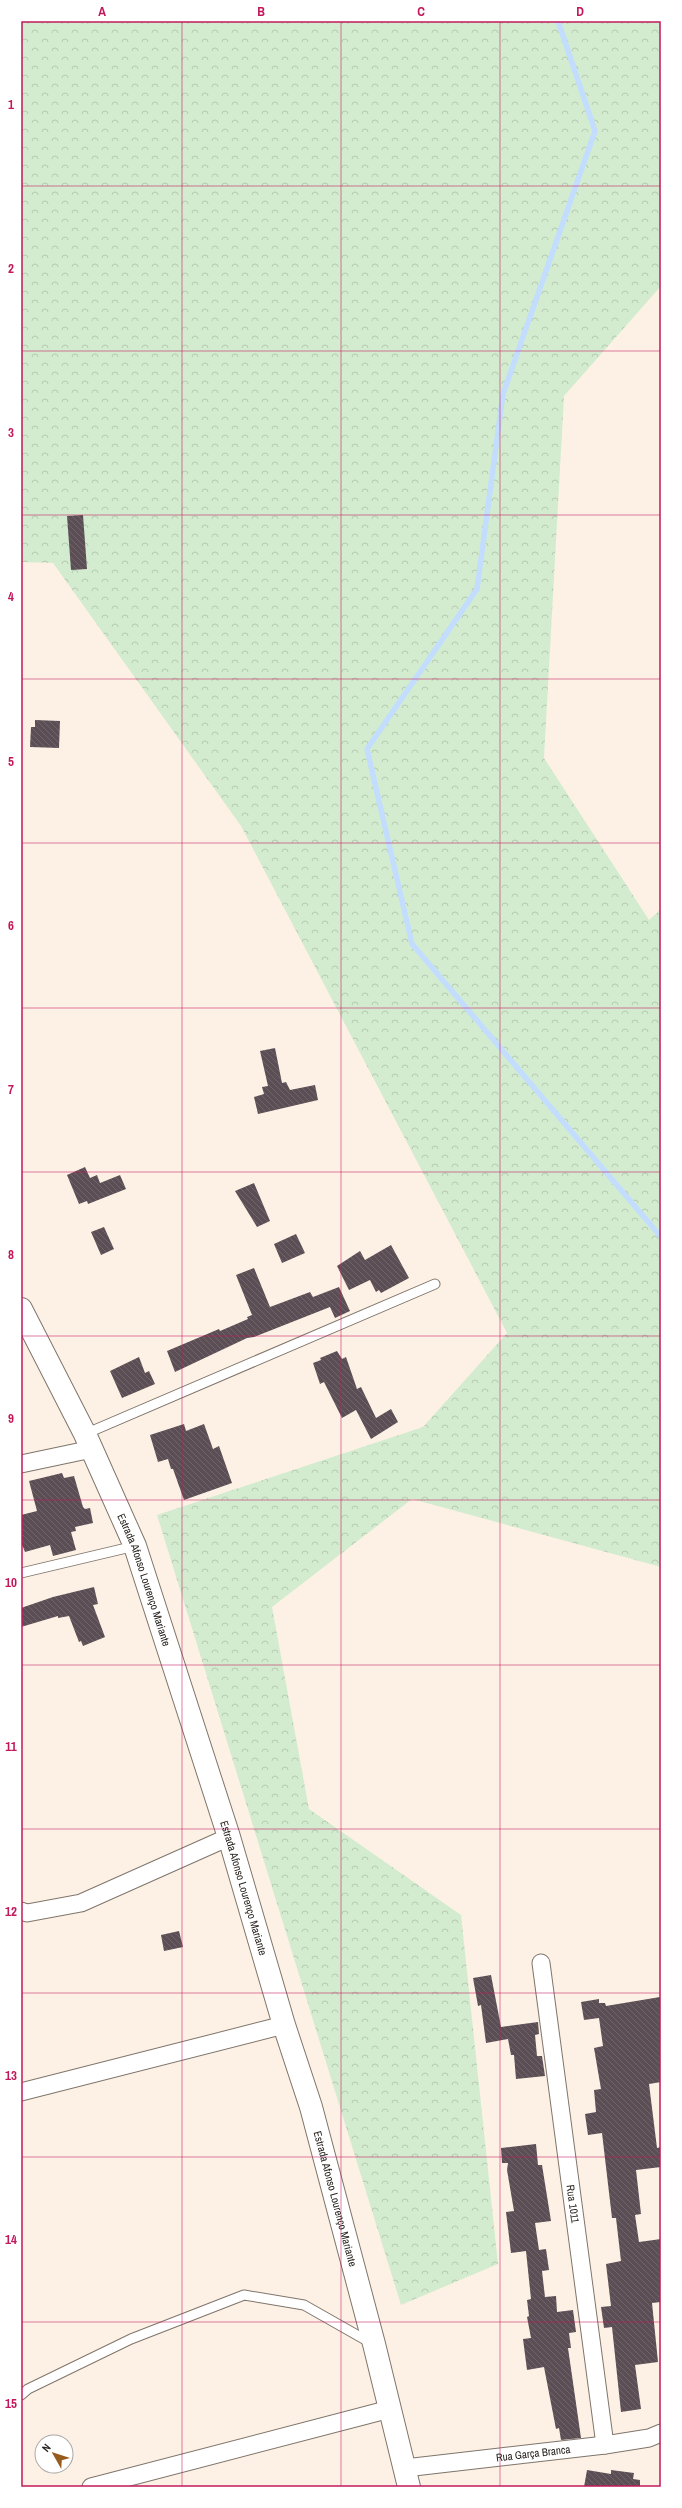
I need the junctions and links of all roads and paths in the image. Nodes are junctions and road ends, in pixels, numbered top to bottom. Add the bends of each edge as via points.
1 (436, 1284) dead end
2 (22, 1313) edge
3 (88, 1442) junction
4 (21, 1464) edge
5 (135, 1546) junction
6 (21, 1573) edge
7 (229, 1837) junction
8 (21, 1911) edge
9 (541, 1963) dead end
10 (284, 2025) junction
11 (21, 2092) edge
12 (374, 2344) junction
13 (21, 2396) edge
14 (390, 2409) junction
15 (661, 2433) edge
16 (605, 2445) junction
17 (405, 2482) edge
18 (91, 2487) edge

1 - 3 lane
2 - 3 main road, Estrada Afonso Lourenço Mariante
3 - 4 street
3 - 5 main road, Estrada Afonso Lourenço Mariante
5 - 6 lane
5 - 7 main road, Estrada Afonso Lourenço Mariante
7 - 8 street via 81,1903 26,1913
7 - 10 main road, Estrada Afonso Lourenço Mariante
9 - 16 street, Rua 1011
10 - 11 street
10 - 12 main road, Estrada Afonso Lourenço Mariante via 311,2107
12 - 13 lane via 304,2305 244,2295 131,2339 28,2389
12 - 14 main road, Estrada Afonso Lourenço Mariante
14 - 17 main road, Estrada Afonso Lourenço Mariante
14 - 18 street
15 - 16 street, Rua Garça Branca via 649,2438
16 - 17 street, Rua Garça Branca

